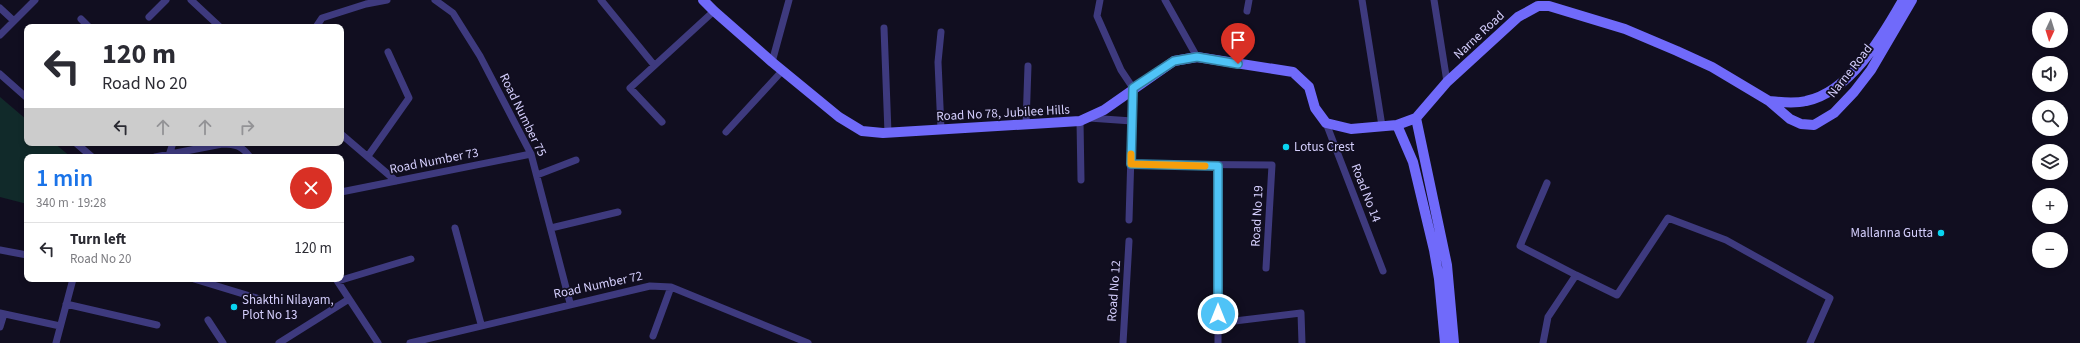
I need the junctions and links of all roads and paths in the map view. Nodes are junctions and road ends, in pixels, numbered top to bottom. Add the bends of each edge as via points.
1 (35, 0) edge
2 (166, 0) edge
3 (191, 0) edge
4 (387, 0) edge
5 (435, 0) edge
6 (601, 0) edge
7 (704, 0) edge
8 (788, 0) edge
9 (1100, 0) edge
10 (1165, 0) edge
11 (1249, 0) edge
12 (1362, 0) edge
13 (1434, 0) edge
14 (1903, 0) edge
15 (1912, 0) edge
16 (0, 8) edge
17 (714, 11) junction
18 (1247, 11) dead end
19 (149, 17) dead end
20 (81, 19) dead end
21 (14, 21) junction
22 (85, 24) edge
23 (217, 24) edge
24 (318, 24) edge
25 (884, 28) dead end
26 (941, 32) dead end
27 (0, 35) edge
28 (388, 52) dead end
29 (1197, 57) junction
30 (772, 62) junction
31 (654, 64) junction
32 (1028, 66) dead end
33 (783, 70) junction
34 (0, 74) edge
35 (1447, 82) junction
36 (1133, 88) junction
37 (24, 95) edge
38 (1769, 100) junction
39 (1416, 118) junction
40 (1083, 119) junction
41 (1132, 121) junction
42 (662, 122) dead end
43 (1326, 123) junction
44 (1026, 124) junction
45 (1397, 125) junction
46 (1382, 126) junction
47 (942, 129) junction
48 (726, 132) dead end
49 (888, 133) junction
50 (344, 136) edge
51 (79, 146) edge
52 (215, 146) edge
53 (239, 146) edge
54 (89, 154) edge
55 (187, 154) edge
56 (248, 154) edge
57 (531, 154) junction
58 (368, 156) junction
59 (576, 160) dead end
60 (1131, 164) junction
61 (1218, 166) junction
62 (537, 174) junction
63 (1081, 180) dead end
64 (396, 181) junction
65 (1547, 183) dead end
66 (344, 191) edge
67 (618, 212) dead end
68 (1129, 220) dead end
69 (455, 228) dead end
70 (551, 228) junction
71 (1129, 241) dead end
72 (0, 250) edge
73 (24, 254) edge
74 (410, 259) dead end
75 (1266, 268) dead end
76 (1383, 271) dead end
77 (1576, 275) junction
78 (344, 278) edge
79 (72, 282) edge
80 (210, 282) edge
81 (338, 282) edge
82 (671, 287) junction
83 (260, 299) dead end
84 (349, 299) junction
85 (570, 303) junction
86 (66, 304) junction
87 (2, 314) edge
88 (208, 320) dead end
89 (1218, 323) junction
90 (481, 324) junction
91 (157, 325) dead end
92 (60, 326) junction
93 (0, 327) edge
94 (653, 336) dead end
95 (56, 343) edge
96 (223, 343) edge
97 (280, 343) edge
98 (378, 343) edge
99 (410, 343) edge
100 (808, 343) edge
101 (1123, 343) edge
102 (1218, 343) edge
103 (1302, 343) edge
104 (1445, 343) edge
105 (1454, 343) edge
106 (1543, 343) edge
107 (1810, 343) edge

1 - 21 street
2 - 19 street
3 - 23 street
4 - 24 street via 322,18
5 - 57 street, Road Number 75 via 453,13 480,56
6 - 31 street
7 - 17 main road, Road No 78, Jubilee Hills
8 - 30 street
9 - 36 street via 1097,16 1121,70
10 - 29 street
11 - 18 street
12 - 46 street
13 - 35 street
14 - 38 main road, Narne Road via 1862,62 1828,93 1793,103
15 - 38 main road, Narne Road via 1871,70 1854,92 1825,120 1814,125 1801,124 1790,119
16 - 21 street
17 - 30 main road, Road No 78, Jubilee Hills
17 - 31 street
20 - 22 street
21 - 27 street
25 - 49 street
26 - 47 street via 938,62
28 - 58 street via 409,98
29 - 36 main road, Road No 78, Jubilee Hills via 1174,61
29 - 43 main road, Road No 78, Jubilee Hills via 1293,72 1309,87 1315,108
30 - 33 main road, Road No 78, Jubilee Hills
31 - 42 street via 630,88
32 - 44 street
33 - 48 street
33 - 49 main road, Road No 78, Jubilee Hills via 839,117 862,131
34 - 37 street
35 - 38 main road, Narne Road via 1518,17 1538,6 1549,6 1625,29 1671,48
35 - 39 main road, Narne Road
36 - 40 main road, Road No 78, Jubilee Hills via 1104,110
36 - 41 street
39 - 45 main road, Narne Road
39 - 105 main road via 1446,265
40 - 41 street
40 - 44 main road, Road No 78, Jubilee Hills
40 - 63 street
41 - 60 street
43 - 46 main road, Narne Road via 1351,129
43 - 76 street, Road No 14
44 - 47 main road, Road No 78, Jubilee Hills
45 - 46 main road, Narne Road
45 - 104 main road via 1413,162 1434,250
47 - 49 main road, Road No 78, Jubilee Hills
50 - 58 street
51 - 54 street
52 - 55 street
53 - 56 street
57 - 62 street, Road Number 75
57 - 64 street, Road Number 73
58 - 64 street
59 - 62 street
60 - 61 street
60 - 68 street
61 - 75 street, Road No 19 via 1272,165
61 - 89 street
62 - 70 street, Road Number 75
64 - 66 street, Road Number 73
65 - 77 street via 1520,246
67 - 70 street
69 - 90 street
70 - 85 street, Road Number 75
71 - 101 street, Road No 12
72 - 73 street
74 - 78 street
77 - 106 street via 1548,316
77 - 107 street via 1617,295 1668,218 1726,240 1830,298
79 - 86 street
80 - 83 street
81 - 84 street
82 - 85 street, Road Number 72 via 650,286
82 - 94 street
82 - 100 street, Road Number 72
84 - 97 street
84 - 98 street
85 - 90 street, Road Number 72
86 - 91 street
86 - 92 street
87 - 92 street
87 - 93 street
88 - 96 street
89 - 102 street
89 - 103 street via 1301,313
90 - 99 street, Road Number 72
92 - 95 street

